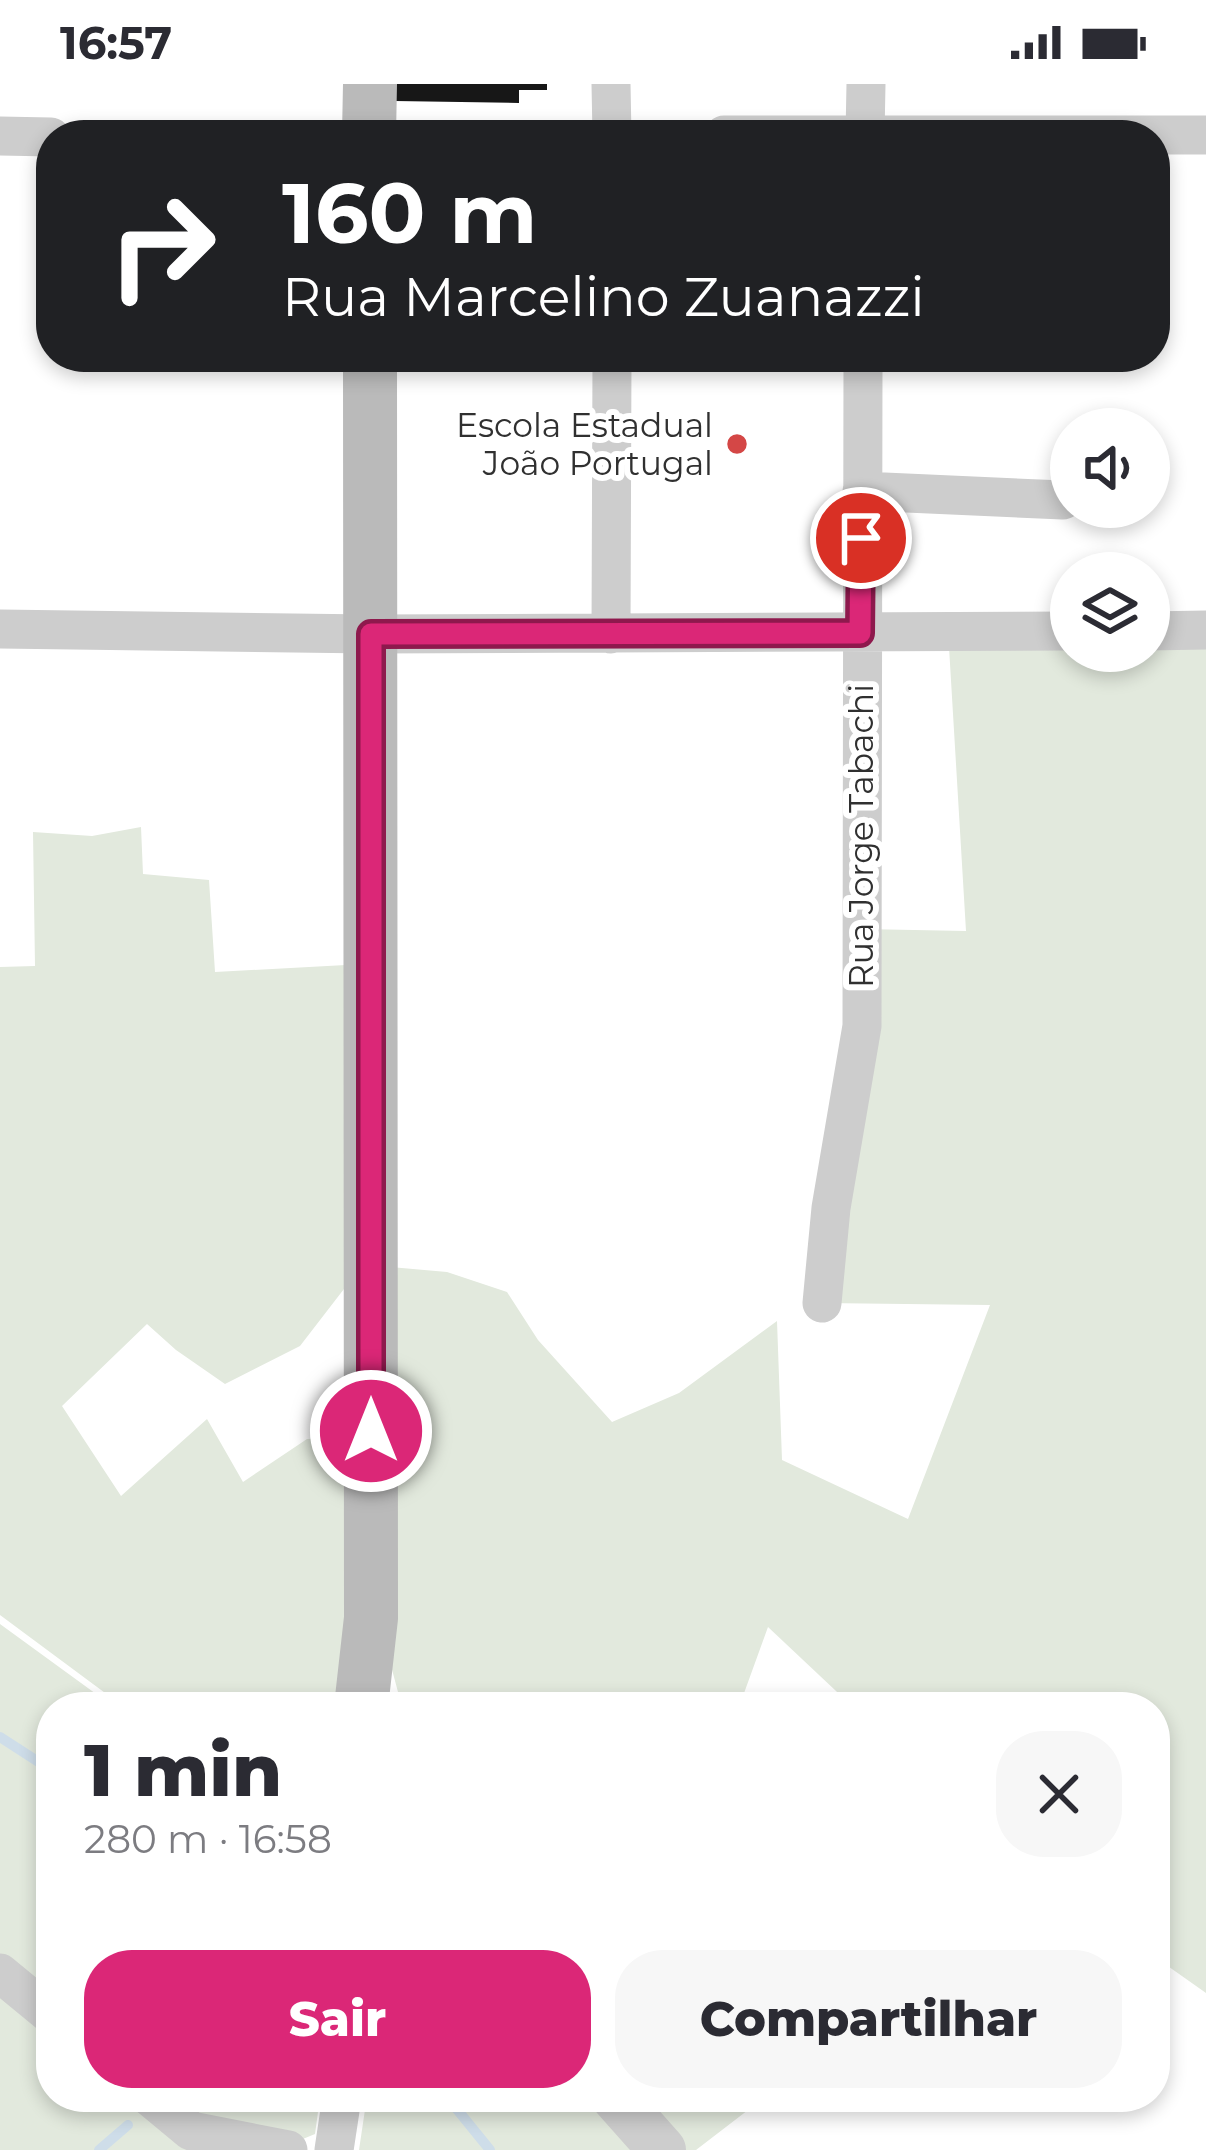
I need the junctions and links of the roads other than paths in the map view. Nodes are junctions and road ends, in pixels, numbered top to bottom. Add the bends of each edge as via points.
1 (370, 84) edge
2 (611, 84) edge
3 (866, 84) edge
4 (369, 120) edge
5 (612, 120) edge
6 (865, 120) edge
7 (1170, 135) edge
8 (1206, 135) edge
9 (0, 136) edge
10 (36, 136) edge
11 (370, 372) edge
12 (612, 372) edge
13 (863, 372) edge
14 (862, 491) junction
15 (1050, 499) edge
16 (0, 629) edge
17 (1206, 630) edge
18 (1050, 631) edge
19 (1170, 631) edge
20 (860, 633) junction
21 (371, 634) junction
22 (611, 634) junction
23 (822, 1303) dead end
24 (371, 1618) junction
25 (363, 1692) edge
26 (391, 1692) edge
27 (0, 1973) edge
28 (36, 2003) edge
29 (168, 2112) edge
30 (340, 2112) edge
31 (628, 2112) edge
32 (288, 2150) edge
33 (334, 2150) edge
34 (662, 2150) edge

1 - 4 main road
2 - 5 street
3 - 6 street
7 - 8 street
9 - 10 street
11 - 21 main road
12 - 22 street
13 - 14 street, Rua Jorge Tabachi
14 - 15 street
14 - 20 street, Rua Jorge Tabachi
16 - 21 street
17 - 19 street
18 - 20 street
20 - 22 street
20 - 23 street, Rua Jorge Tabachi via 862,1026
21 - 22 street
21 - 24 main road
24 - 25 main road
24 - 26 main road
27 - 28 street
29 - 32 street via 191,2131
30 - 33 street
31 - 34 street

